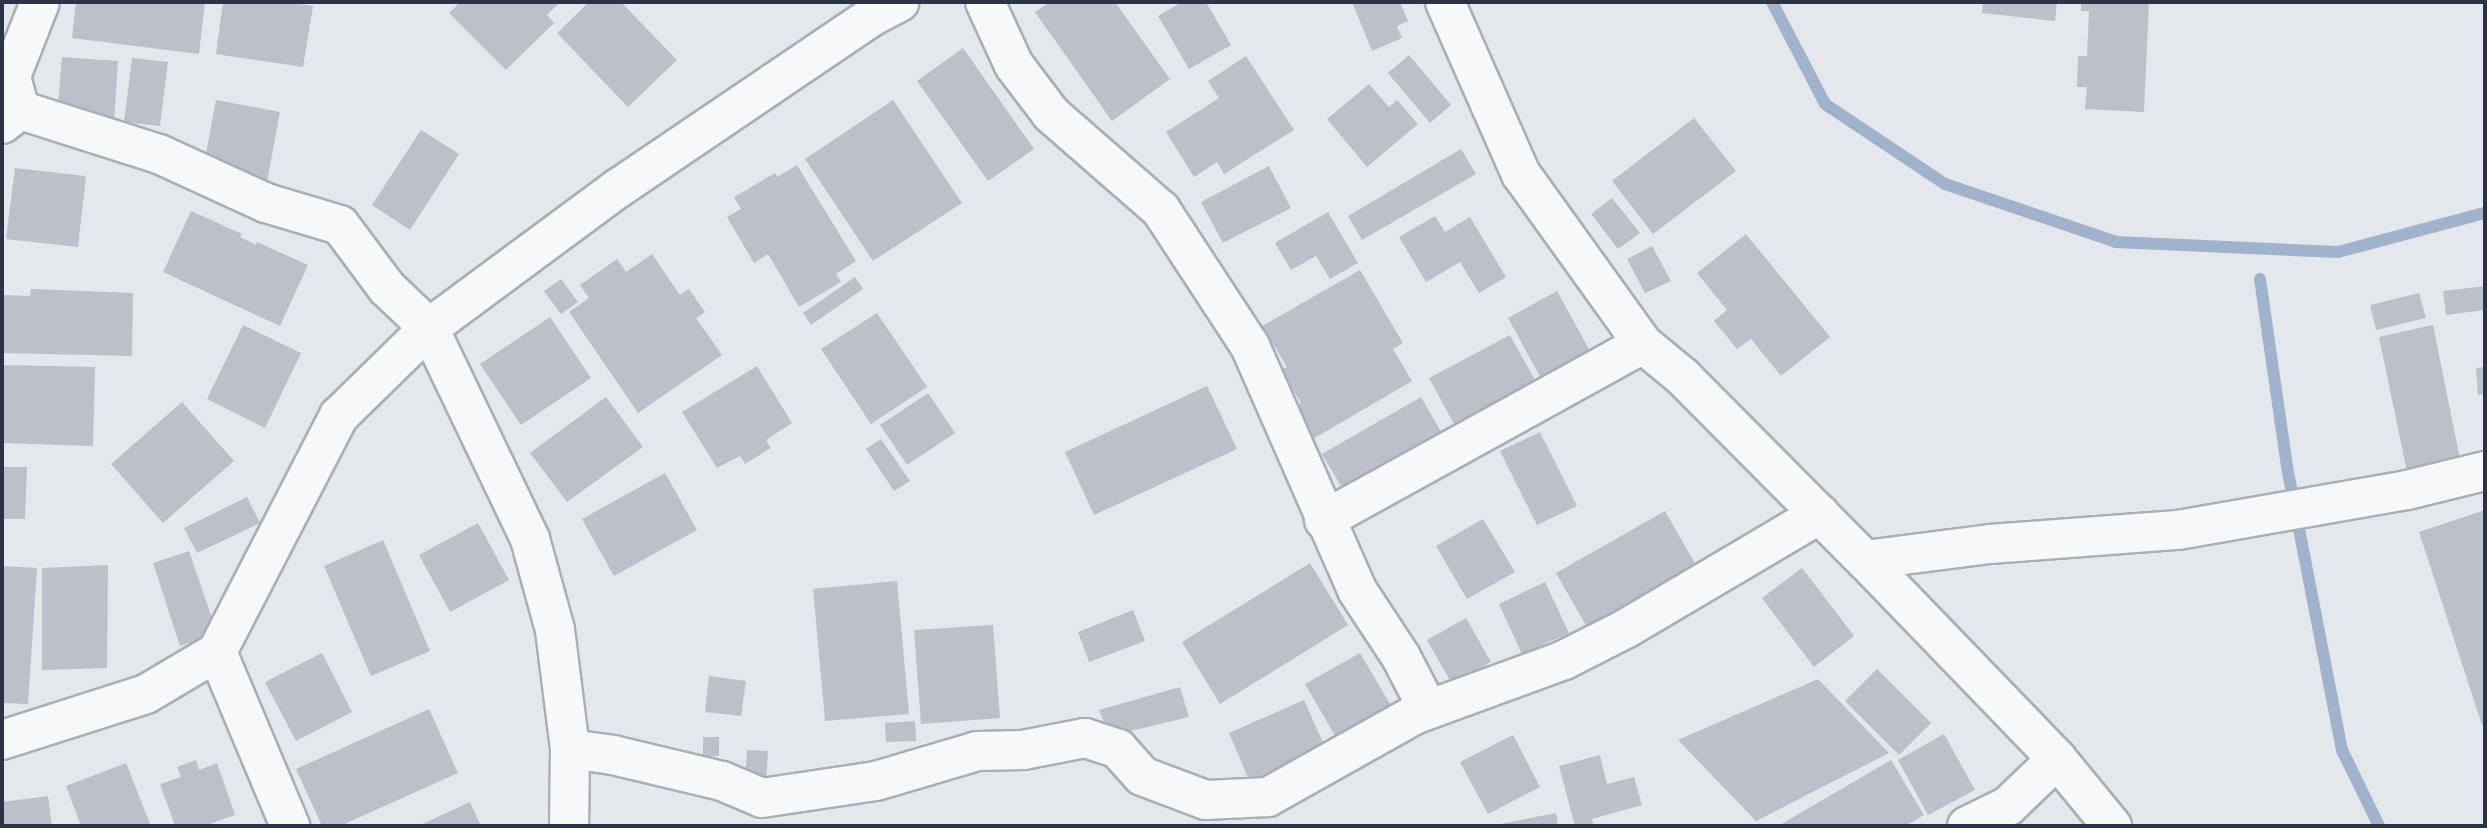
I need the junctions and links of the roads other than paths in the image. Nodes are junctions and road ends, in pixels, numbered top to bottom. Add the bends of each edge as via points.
1 (40, 2) edge
2 (899, 2) edge
3 (985, 2) edge
4 (1445, 2) edge
5 (7, 96) edge
6 (429, 328) junction
7 (1643, 344) junction
8 (2485, 471) edge
9 (1820, 514) junction
10 (1324, 520) junction
11 (1865, 560) junction
12 (217, 652) junction
13 (1428, 709) junction
14 (2, 740) edge
15 (570, 749) junction
16 (2057, 759) junction
17 (290, 826) edge
18 (569, 826) edge
19 (1967, 826) edge
20 (2112, 826) edge

1 - 5 street
2 - 6 street via 617,189
3 - 10 street via 1014,65 1051,114 1161,210 1250,346
4 - 7 street via 1521,174
5 - 6 street via 159,154 266,203 340,225 387,288
6 - 12 street via 339,416
6 - 15 street via 530,539 555,630
7 - 9 street via 1683,377
7 - 10 street
8 - 11 street via 2178,530 1990,544
9 - 11 street
9 - 13 street via 1628,628 1574,654
10 - 13 street via 1357,590
11 - 16 street
12 - 14 street via 146,694
12 - 17 street
13 - 15 street via 1268,797 1206,800 1142,776 1118,750 1085,738 1023,750 977,751 876,781 762,798 722,781
15 - 18 street
16 - 19 street via 2008,806
16 - 20 street

